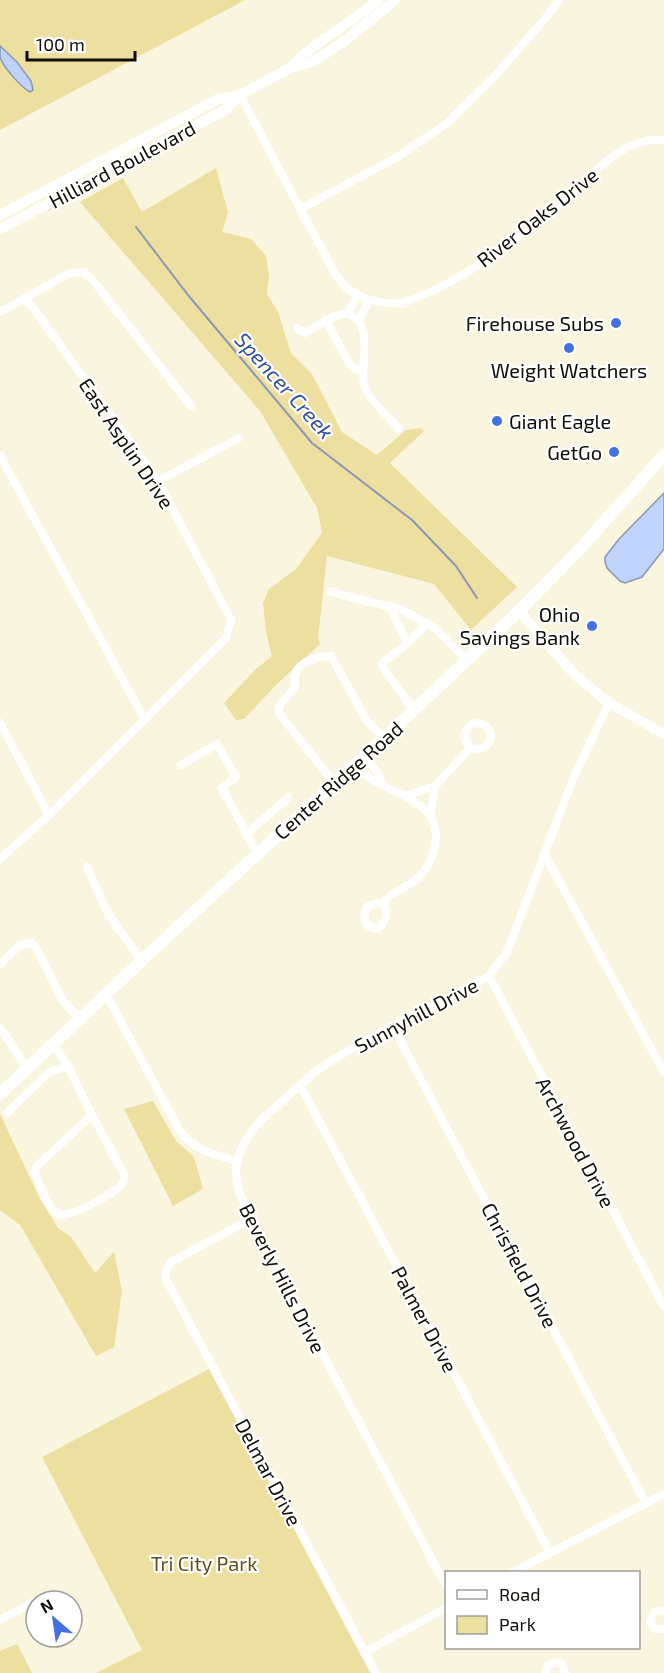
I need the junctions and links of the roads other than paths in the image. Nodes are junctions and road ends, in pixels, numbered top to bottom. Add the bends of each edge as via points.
1 (378, 0) edge
2 (395, 0) edge
3 (559, 0) edge
4 (290, 68) junction
5 (240, 95) junction
6 (664, 140) edge
7 (300, 209) junction
8 (0, 215) edge
9 (0, 229) edge
10 (358, 294) junction
11 (26, 298) junction
12 (369, 300) junction
13 (0, 312) edge
14 (348, 313) junction
15 (327, 320) junction
16 (359, 321) junction
17 (297, 328) dead end
18 (364, 365) junction
19 (191, 406) dead end
20 (399, 429) dead end
21 (239, 438) dead end
22 (664, 455) edge
23 (0, 456) edge
24 (158, 481) junction
25 (332, 592) dead end
26 (389, 606) junction
27 (519, 611) junction
28 (428, 623) junction
29 (407, 643) junction
30 (467, 660) junction
31 (609, 703) junction
32 (414, 711) junction
33 (145, 720) junction
34 (0, 723) edge
35 (664, 734) edge
36 (384, 738) junction
37 (471, 747) dead end
38 (360, 760) junction
39 (181, 765) dead end
40 (335, 784) junction
41 (435, 786) junction
42 (405, 796) junction
43 (288, 798) dead end
44 (49, 815) junction
45 (430, 816) junction
46 (246, 834) junction
47 (257, 853) junction
48 (544, 853) junction
49 (0, 859) edge
50 (87, 867) dead end
51 (383, 903) dead end
52 (141, 960) junction
53 (0, 964) edge
54 (489, 976) junction
55 (106, 994) junction
56 (80, 1018) junction
57 (393, 1027) junction
58 (0, 1028) edge
59 (53, 1044) junction
60 (68, 1066) junction
61 (27, 1068) junction
62 (664, 1072) edge
63 (300, 1085) junction
64 (0, 1094) edge
65 (7, 1113) dead end
66 (92, 1115) junction
67 (237, 1162) junction
68 (251, 1219) junction
69 (664, 1308) edge
70 (664, 1494) edge
71 (646, 1504) junction
72 (550, 1553) junction
73 (515, 1571) edge
74 (445, 1582) edge
75 (24, 1607) edge
76 (445, 1609) edge
77 (664, 1611) edge
78 (0, 1620) edge
79 (664, 1629) edge
80 (365, 1652) junction
81 (376, 1673) edge
82 (545, 1673) edge
83 (565, 1673) edge

1 - 4 main road, Hilliard Boulevard via 304,52
2 - 4 main road, Hilliard Boulevard via 342,43 312,62
3 - 7 street via 495,76 446,124 396,158
4 - 5 main road, Hilliard Boulevard
5 - 7 street, River Oaks Drive
5 - 8 main road, Hilliard Boulevard via 218,99
5 - 9 main road, Hilliard Boulevard via 225,110
6 - 12 street, River Oaks Drive via 637,143 614,156 525,231 439,288 402,303
7 - 10 street, River Oaks Drive via 334,270 346,287
10 - 12 street, River Oaks Drive
10 - 14 street
11 - 13 street
11 - 19 street via 70,273 84,272
11 - 24 street, East Asplin Drive
12 - 16 street
14 - 15 street
14 - 16 street
15 - 17 street via 304,333
15 - 18 street via 348,363 357,370
16 - 18 street
18 - 20 street via 366,391
21 - 24 street
22 - 27 main road, Center Ridge Road
23 - 33 street
24 - 33 street, East Asplin Drive via 231,620 226,638
25 - 26 street
26 - 28 street
26 - 29 street
27 - 30 main road, Center Ridge Road
27 - 31 main road via 575,675
28 - 29 street
28 - 30 street
29 - 32 street via 382,666
30 - 32 main road, Center Ridge Road
31 - 35 main road
31 - 48 street, Sunnyhill Drive
32 - 36 main road, Center Ridge Road
33 - 44 street
34 - 44 street
36 - 38 main road, Center Ridge Road
36 - 40 street via 367,721 331,656 309,660 298,669 295,687 279,706 279,713
37 - 41 street
38 - 40 main road, Center Ridge Road
38 - 42 street via 360,769
39 - 46 street via 216,744 236,777 222,788
40 - 47 main road, Center Ridge Road
41 - 42 street
41 - 45 street
42 - 45 street
43 - 46 street
44 - 49 street
45 - 51 street via 436,842 432,858 414,881
46 - 47 street
47 - 52 main road, Center Ridge Road
48 - 54 street, Sunnyhill Drive via 507,952
48 - 62 street
50 - 52 street via 108,914
52 - 55 main road, Center Ridge Road
53 - 56 street via 20,945 32,944 63,1001
54 - 57 street, Sunnyhill Drive
54 - 69 street, Archwood Drive
55 - 56 main road, Center Ridge Road
55 - 67 street via 180,1131 191,1144
56 - 59 main road, Center Ridge Road
57 - 63 street, Sunnyhill Drive via 327,1063
57 - 71 street, Chrisfield Drive
58 - 61 street
59 - 60 street
59 - 61 main road, Center Ridge Road
60 - 65 street via 49,1072
60 - 66 street
61 - 64 main road, Center Ridge Road
63 - 67 street, Sunnyhill Drive via 248,1135
63 - 72 street, Palmer Drive
66 - 66 street via 125,1176 122,1184 96,1201 68,1215 58,1214 35,1173 36,1167
67 - 68 street, Beverly Hills Drive via 239,1191
68 - 74 street, Beverly Hills Drive
68 - 80 street, Delmar Drive via 171,1262 166,1271 168,1285
70 - 71 street
71 - 72 street
72 - 73 street
75 - 78 street
76 - 80 street
77 - 79 street via 655,1612 650,1622 655,1629
80 - 81 street, Delmar Drive
82 - 83 street via 548,1665 555,1662 562,1664

